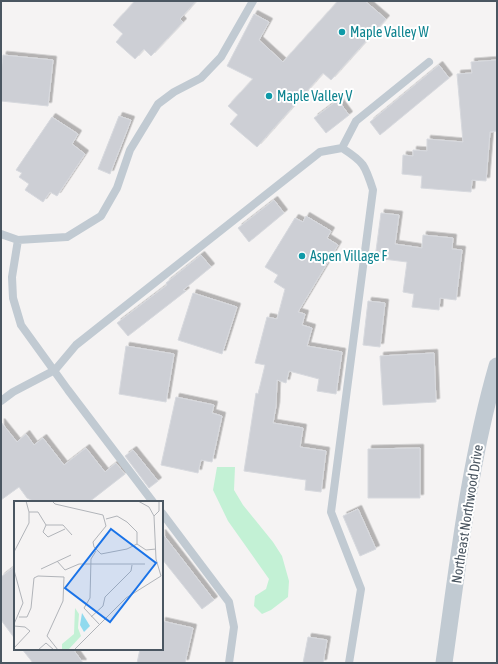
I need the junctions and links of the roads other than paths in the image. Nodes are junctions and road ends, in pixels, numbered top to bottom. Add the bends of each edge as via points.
1 (253, 1) edge
2 (430, 62) dead end
3 (342, 148) junction
4 (1, 234) edge
5 (18, 240) junction
6 (497, 366) edge
7 (55, 370) junction
8 (1, 402) edge
9 (152, 501) edge
10 (163, 514) edge
11 (229, 663) edge
12 (349, 663) edge
13 (444, 663) edge

1 - 5 lane via 221,57 201,78 158,104 130,150 117,188 100,216 67,237
2 - 3 lane via 356,121
3 - 7 lane via 320,152 76,345
3 - 12 lane via 358,158 367,170 373,190 331,512 361,590
4 - 5 lane
5 - 7 lane via 12,277 12,298 21,325
6 - 13 street, Northeast Northwood Drive via 486,405 464,518
7 - 8 lane
7 - 9 lane
10 - 11 lane via 229,602 234,627

